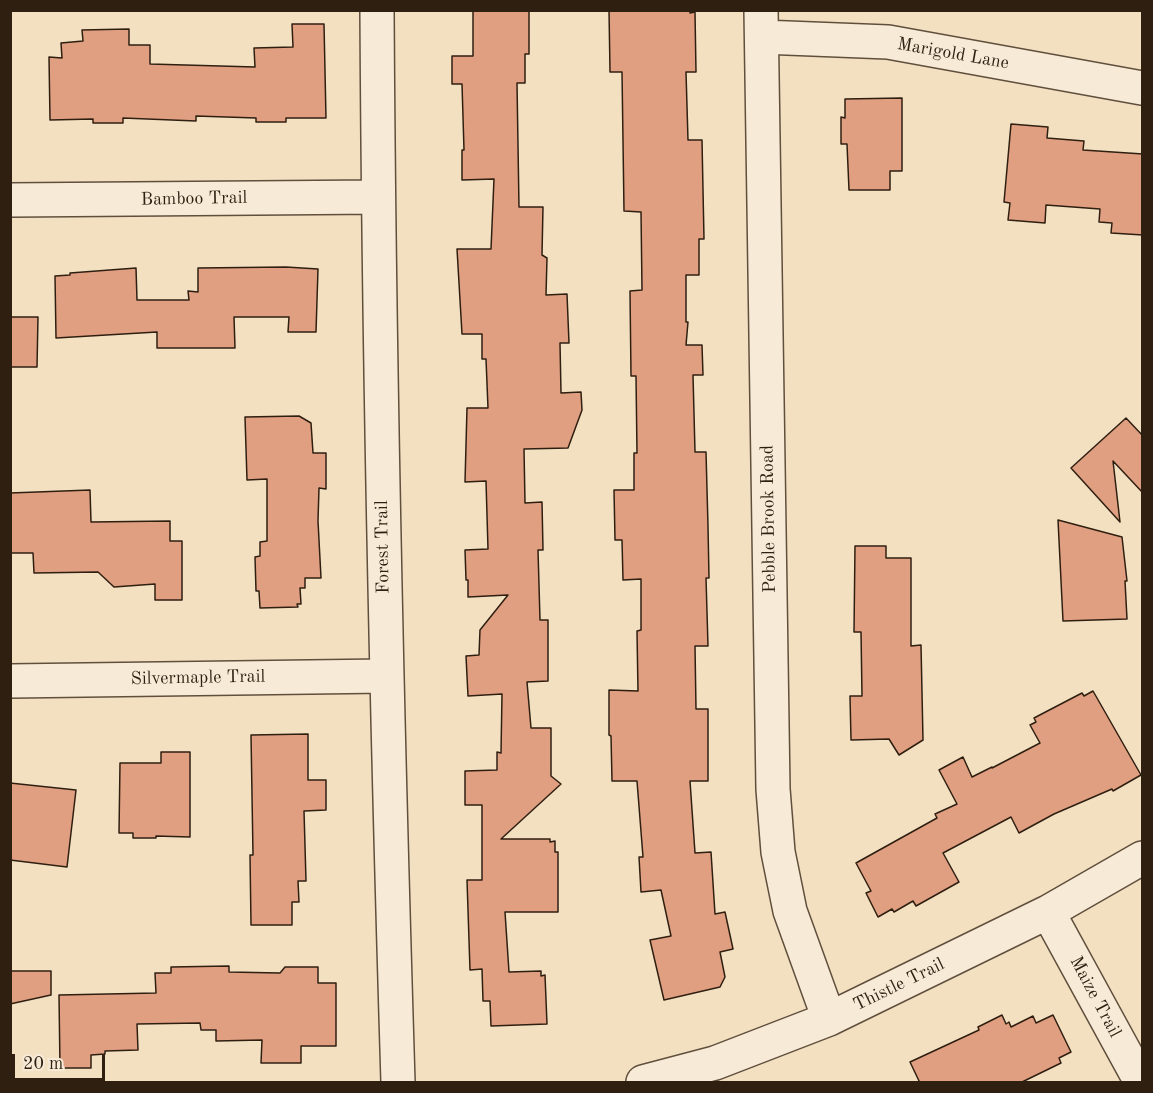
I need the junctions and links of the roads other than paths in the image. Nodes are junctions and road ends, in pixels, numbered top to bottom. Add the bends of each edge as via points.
1 (377, 10) edge
2 (761, 24) edge
3 (1143, 88) edge
4 (378, 197) junction
5 (10, 201) edge
6 (385, 675) junction
7 (10, 681) edge
8 (1143, 858) edge
9 (1048, 912) junction
10 (829, 1019) junction
11 (398, 1083) edge
12 (643, 1083) edge
13 (1141, 1083) edge

1 - 4 street, Forest Trail
2 - 3 street, Marigold Lane via 888,42
2 - 10 street, Pebble Brook Road via 773,789 778,852 790,911
4 - 5 street, Bamboo Trail
4 - 6 street, Forest Trail
6 - 7 street, Silvermaple Trail
6 - 11 street, Forest Trail
8 - 9 street, Thistle Trail
9 - 10 street, Thistle Trail
9 - 13 street, Maize Trail
10 - 12 street, Thistle Trail via 715,1063

